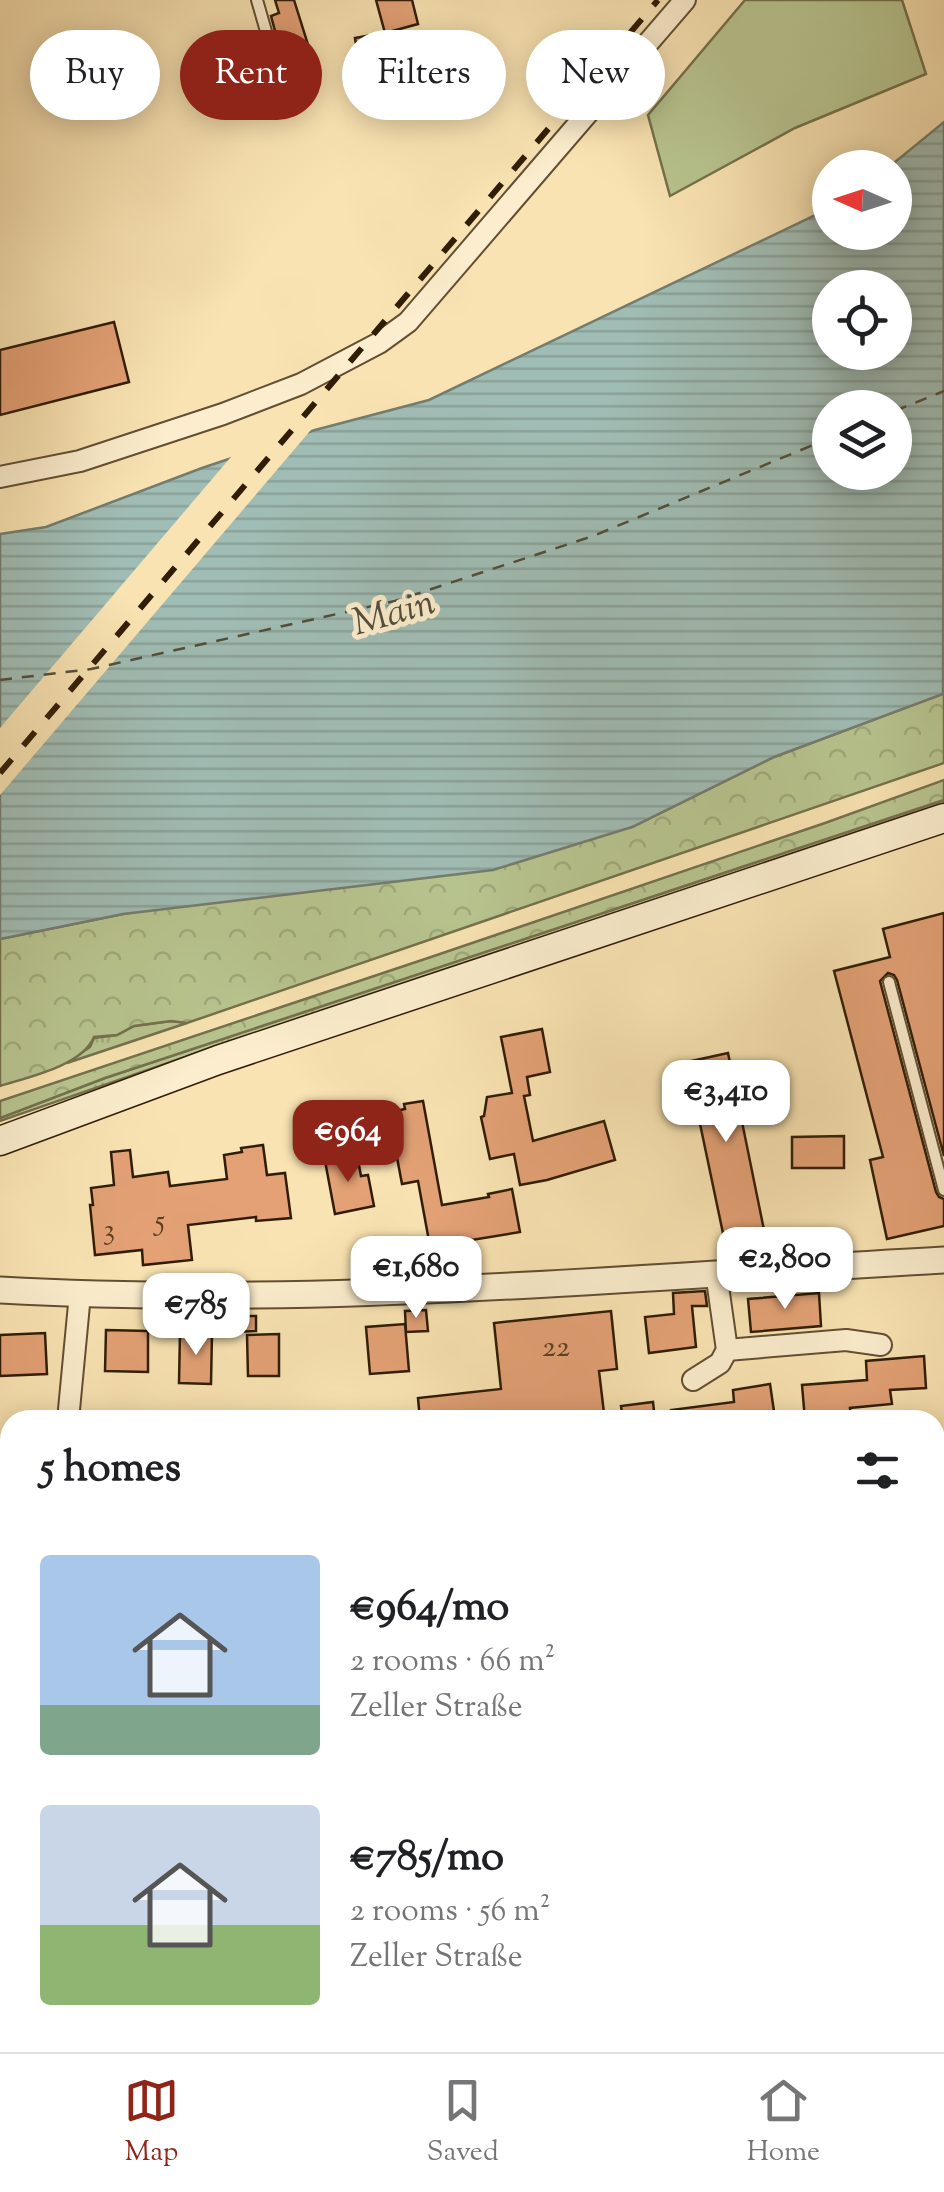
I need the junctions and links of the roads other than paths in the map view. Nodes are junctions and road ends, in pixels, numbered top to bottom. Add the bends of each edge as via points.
1 (258, 0) edge
2 (684, 0) edge
3 (266, 30) edge
4 (0, 476) edge
5 (944, 818) edge
6 (888, 982) dead end
7 (2, 1144) edge
8 (944, 1190) edge
9 (944, 1260) edge
10 (716, 1272) junction
11 (0, 1290) edge
12 (80, 1294) junction
13 (881, 1345) dead end
14 (727, 1350) junction
15 (693, 1380) dead end
16 (69, 1410) edge

1 - 3 lane
2 - 4 street via 408,322 379,343 301,384 223,414 80,460
5 - 7 main road via 218,1060
6 - 8 lane
9 - 10 street
10 - 12 street via 302,1294
10 - 14 street
11 - 12 street
12 - 16 street
13 - 14 street via 846,1340
14 - 15 street

